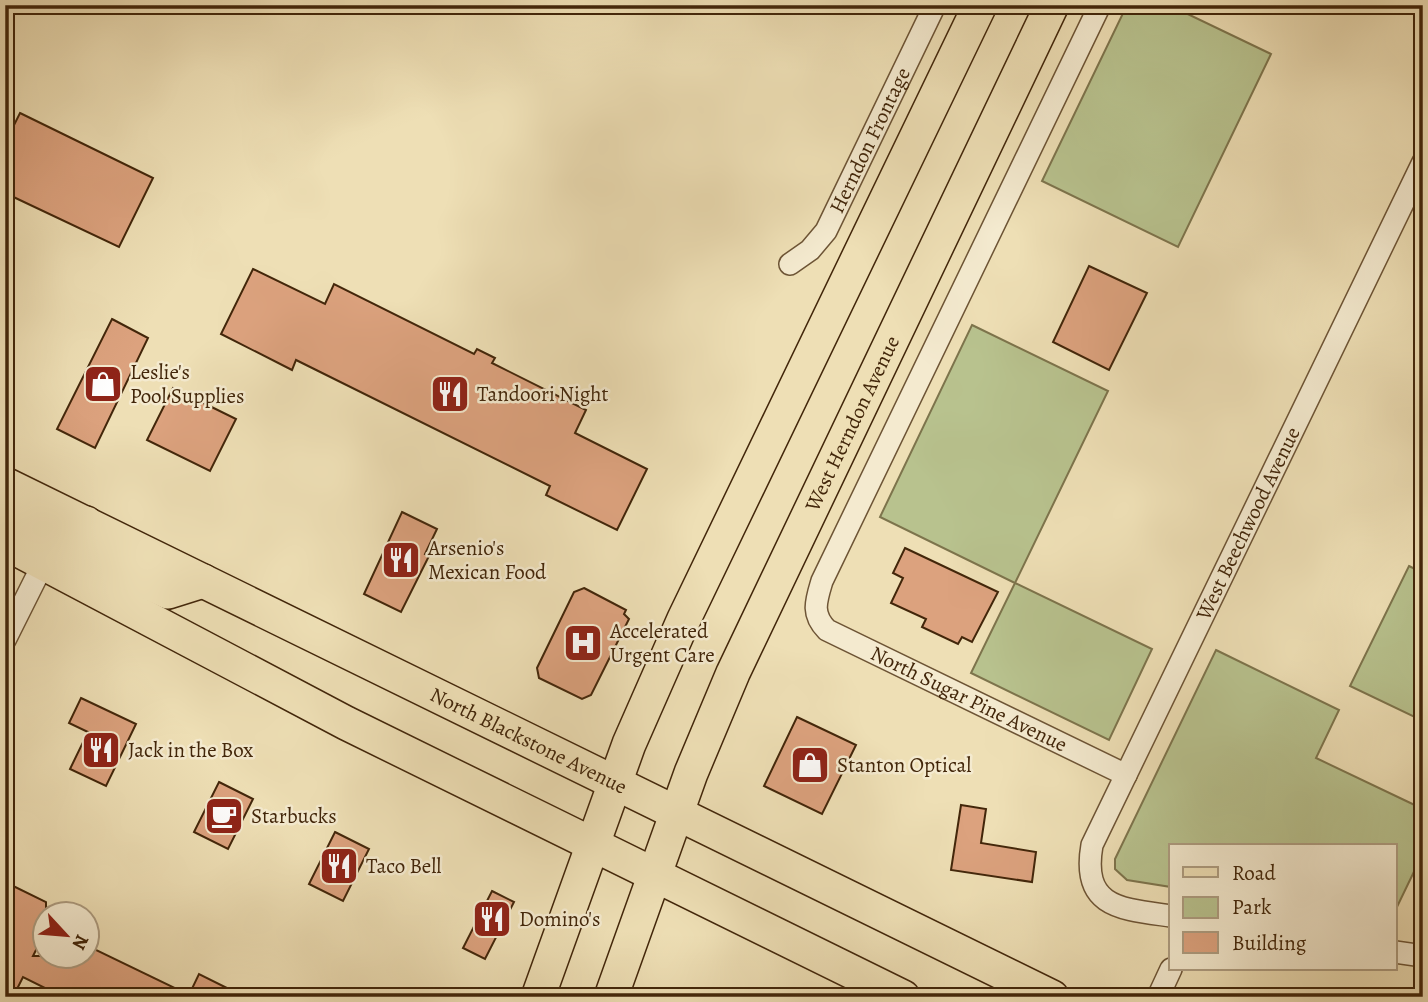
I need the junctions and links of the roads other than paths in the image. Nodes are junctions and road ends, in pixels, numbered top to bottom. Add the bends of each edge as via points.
1 (935, 5) edge
2 (980, 5) edge
3 (1052, 5) edge
4 (1100, 5) edge
5 (1423, 162) edge
6 (790, 264) dead end
7 (5, 484) edge
8 (5, 514) edge
9 (86, 523) junction
10 (5, 542) edge
11 (44, 562) junction
12 (203, 582) junction
13 (816, 619) joint
14 (5, 640) edge
15 (1126, 775) junction
16 (615, 785) junction
17 (676, 815) junction
18 (598, 830) junction
19 (660, 861) junction
20 (1169, 916) edge
21 (1171, 970) edge
22 (538, 997) edge
23 (611, 997) edge
24 (903, 997) edge
25 (1052, 997) edge
26 (1158, 997) edge

1 - 6 street, Herndon Frontage via 826,231
2 - 16 main road via 684,619
3 - 17 main road, West Herndon Avenue via 763,605
4 - 13 street, West Herndon Avenue via 822,581
5 - 15 street, West Beechwood Avenue
7 - 9 main road, North Blackstone Avenue
8 - 9 main road via 41,530 64,531
9 - 12 main road, North Blackstone Avenue
10 - 11 main road
11 - 12 main road via 53,552 73,550 168,592
11 - 14 street
11 - 18 main road via 309,704
12 - 16 main road, North Blackstone Avenue
13 - 15 street, North Sugar Pine Avenue via 827,629
15 - 20 street, West Beechwood Avenue via 1092,845 1088,864 1093,886 1101,899 1116,907
16 - 17 main road, North Blackstone Avenue
16 - 18 main road
17 - 19 main road, West Herndon Avenue
17 - 25 main road, North Blackstone Avenue
18 - 19 main road
18 - 22 main road
19 - 23 main road, West Herndon Avenue
19 - 24 main road
21 - 26 street

